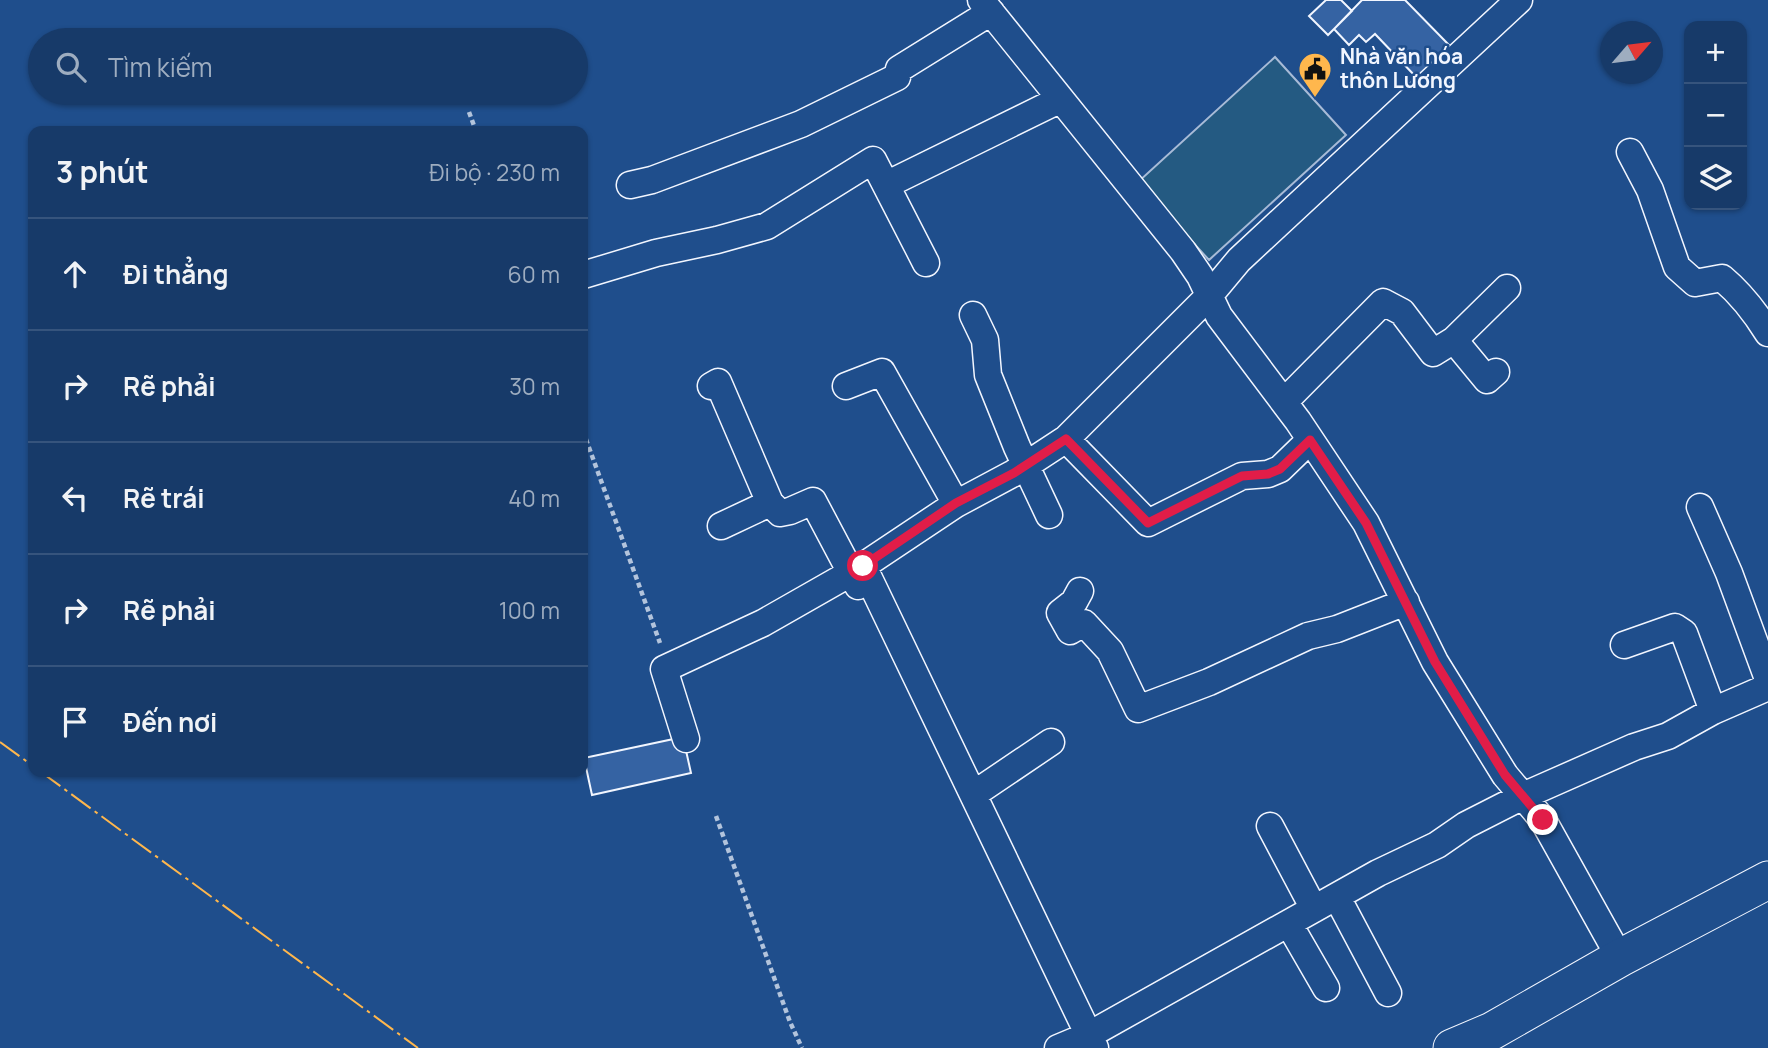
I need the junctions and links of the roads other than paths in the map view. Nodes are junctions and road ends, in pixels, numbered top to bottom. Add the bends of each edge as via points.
1 (1519, 0) edge
2 (986, 6) edge
3 (1059, 100) junction
4 (1630, 152) dead end
5 (630, 185) dead end
6 (886, 185) junction
7 (926, 263) dead end
8 (588, 273) edge
9 (1507, 288) dead end
10 (1209, 296) junction
11 (972, 315) dead end
12 (1768, 333) edge
13 (1454, 340) junction
14 (1496, 372) dead end
15 (711, 386) dead end
16 (846, 386) dead end
17 (1284, 402) junction
18 (1066, 439) junction
19 (1310, 440) junction
20 (1026, 465) junction
21 (770, 503) junction
22 (956, 503) junction
23 (1700, 507) dead end
24 (1049, 514) dead end
25 (721, 526) dead end
26 (862, 576) junction
27 (1080, 591) dead end
28 (1406, 602) junction
29 (1624, 645) dead end
30 (1768, 679) edge
31 (1768, 687) edge
32 (1713, 710) junction
33 (686, 739) dead end
34 (1051, 742) dead end
35 (974, 794) junction
36 (1522, 796) junction
37 (1270, 826) dead end
38 (1768, 880) edge
39 (1326, 903) junction
40 (1289, 924) junction
41 (1620, 958) junction
42 (1326, 988) dead end
43 (1388, 993) dead end
44 (1092, 1042) edge
45 (1058, 1048) edge
46 (1452, 1048) edge

1 - 10 street via 1239,260
2 - 3 street
2 - 5 street via 899,69 897,78 801,124
3 - 6 street
3 - 10 street via 1182,251
4 - 12 street via 1650,190 1677,267 1695,283 1722,278 1754,310
6 - 7 street
6 - 8 street via 873,160 767,226
9 - 13 street
10 - 17 street
10 - 18 street
11 - 20 street via 985,340 988,375
13 - 14 street via 1487,380
13 - 17 street via 1433,353 1402,312 1383,302
15 - 21 street via 718,382
16 - 22 street via 882,372
17 - 19 street
18 - 19 street via 1148,523 1242,476 1280,469
18 - 20 street
19 - 28 street via 1366,523
20 - 22 street
20 - 24 street
21 - 25 street
21 - 26 street via 780,513 813,501
22 - 26 street
23 - 30 street
26 - 33 street via 664,669
26 - 35 street
27 - 28 street via 1060,613 1070,631 1084,623 1110,651 1138,709 1308,636
28 - 36 street via 1435,662
29 - 32 street via 1675,627 1684,633
31 - 32 street
32 - 36 street via 1668,736
34 - 35 street
35 - 44 street
36 - 39 street
36 - 41 street via 1543,820
37 - 39 street
38 - 41 main road
39 - 40 street
39 - 43 street
40 - 42 street
40 - 44 street
41 - 46 main road via 1492,1031
44 - 45 street

